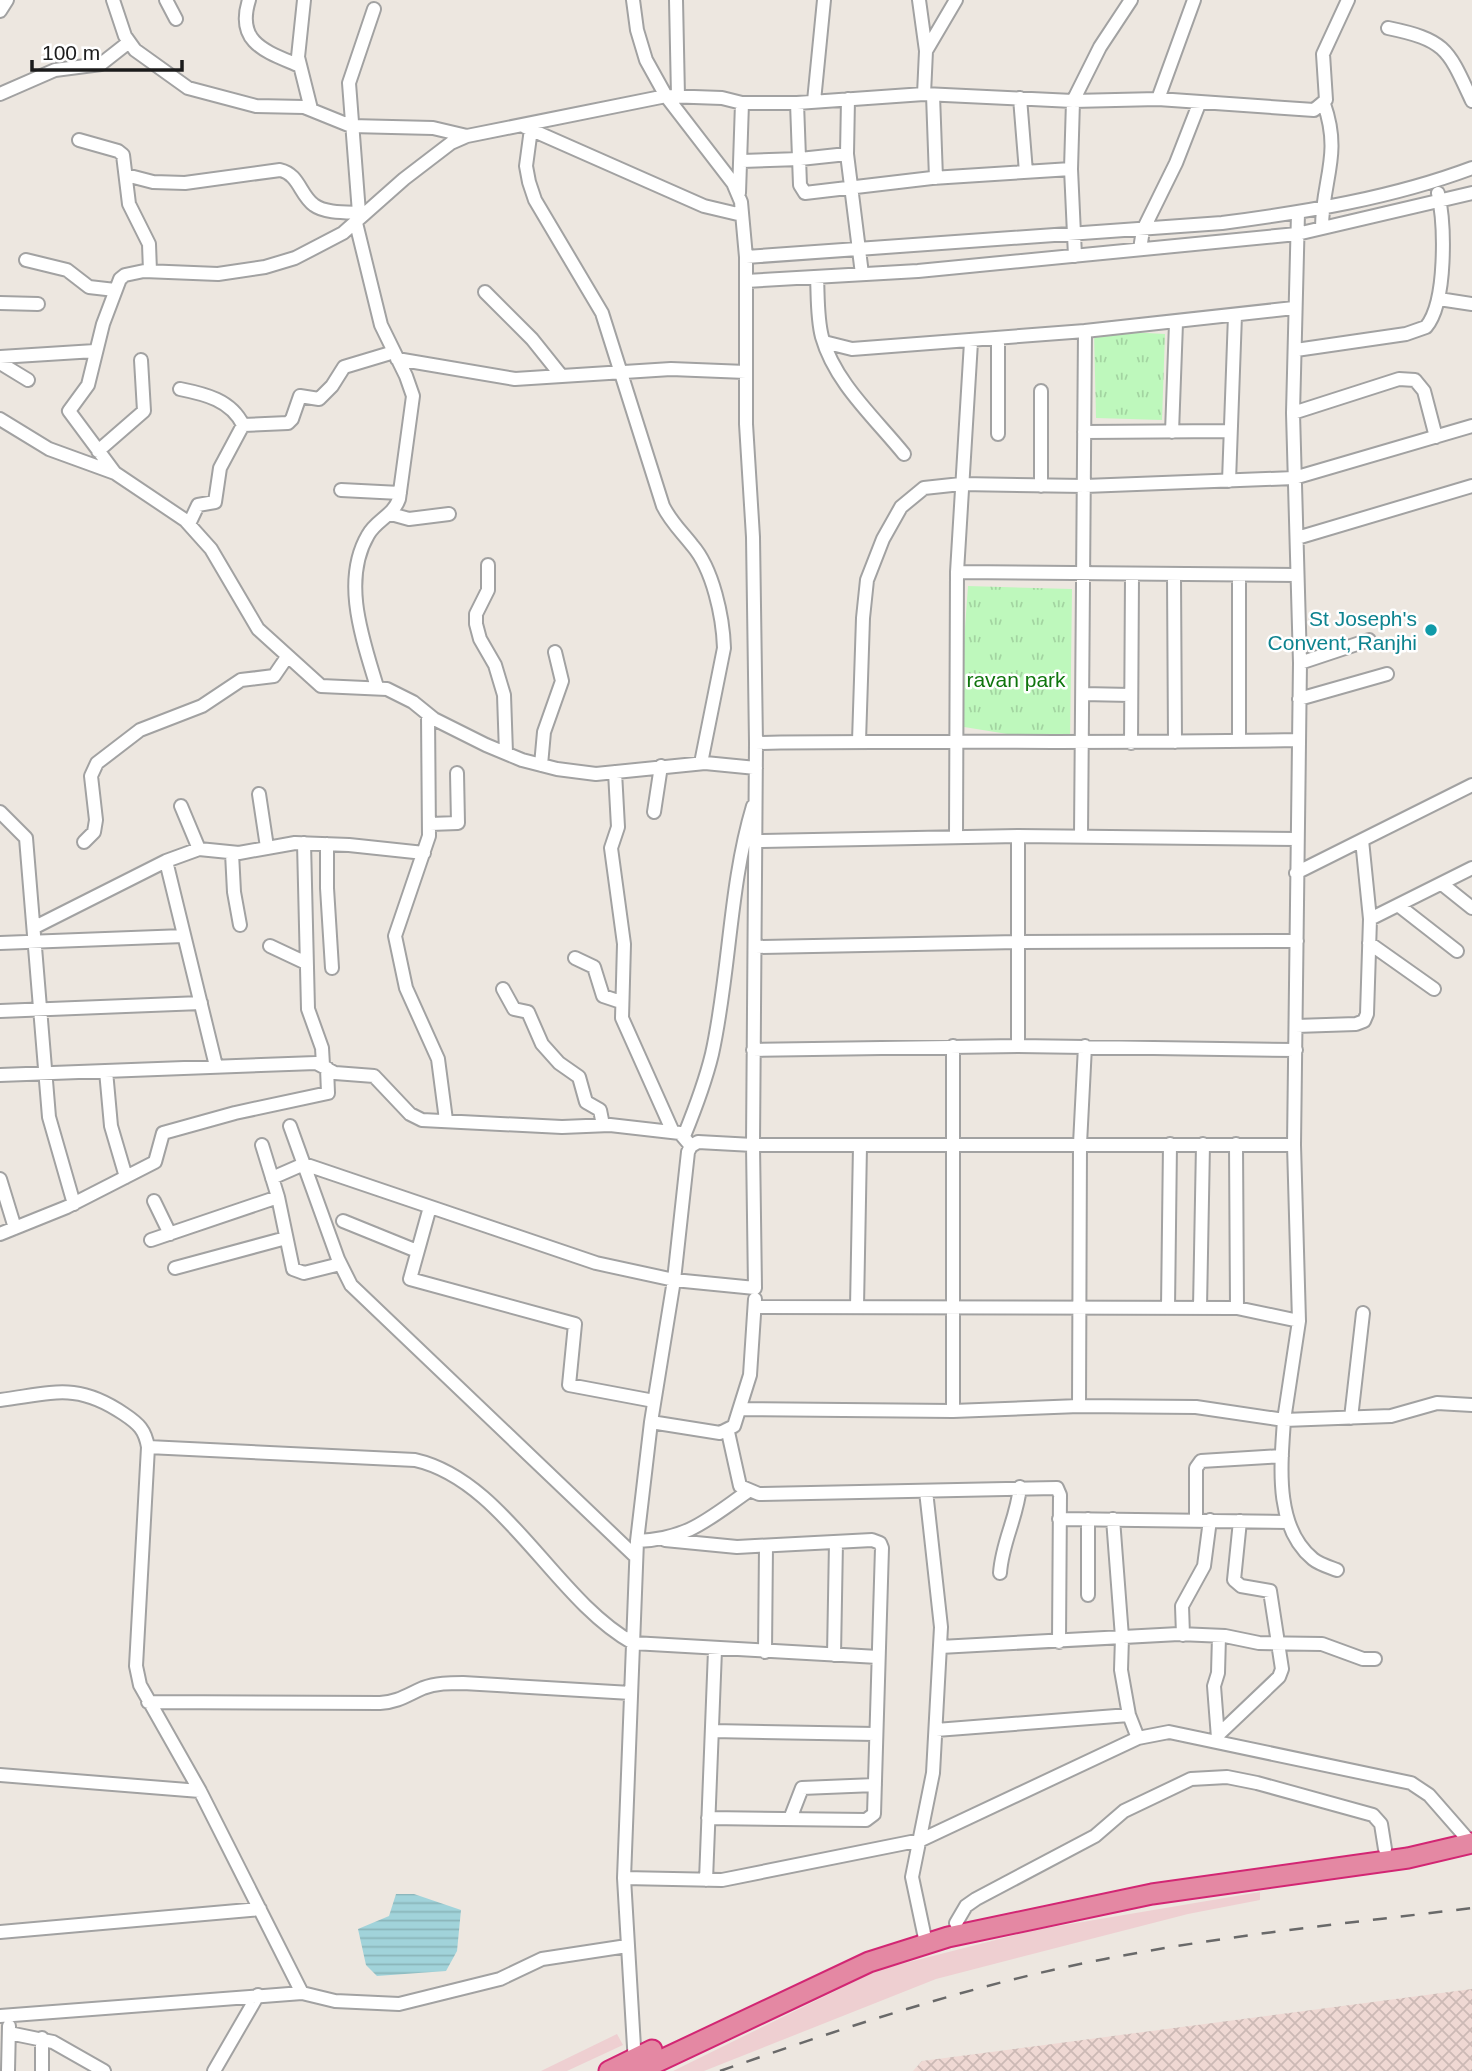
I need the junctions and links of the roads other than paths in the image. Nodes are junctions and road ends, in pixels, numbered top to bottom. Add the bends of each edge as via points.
1 (7, 0) edge
2 (113, 0) edge
3 (166, 0) edge
4 (249, 0) edge
5 (304, 0) edge
6 (633, 0) edge
7 (676, 0) edge
8 (824, 0) edge
9 (919, 0) edge
10 (956, 0) edge
11 (1131, 0) edge
12 (1194, 0) edge
13 (1348, 0) edge
14 (374, 9) dead end
15 (0, 11) edge
16 (176, 19) dead end
17 (1388, 28) dead end
18 (129, 42) junction
19 (926, 51) junction
20 (300, 66) junction
21 (0, 94) edge
22 (928, 94) junction
23 (672, 96) junction
24 (1020, 98) junction
25 (848, 99) junction
26 (1158, 99) junction
27 (814, 101) junction
28 (1073, 101) junction
29 (1472, 101) edge
30 (742, 103) junction
31 (797, 103) junction
32 (1199, 104) junction
33 (1324, 104) junction
34 (311, 109) junction
35 (351, 126) junction
36 (524, 127) junction
37 (467, 135) junction
38 (79, 140) dead end
39 (847, 153) junction
40 (800, 159) junction
41 (741, 161) junction
42 (1472, 168) edge
43 (1071, 169) junction
44 (1026, 172) junction
45 (126, 175) junction
46 (936, 178) junction
47 (1435, 182) junction
48 (852, 187) junction
49 (739, 193) junction
50 (1472, 193) edge
51 (1439, 199) junction
52 (1322, 207) junction
53 (1297, 213) junction
54 (742, 215) junction
55 (360, 216) junction
56 (1322, 228) junction
57 (1143, 230) junction
58 (1297, 234) junction
59 (1074, 235) junction
60 (1011, 240) junction
61 (963, 243) junction
62 (916, 247) junction
63 (1140, 249) junction
64 (859, 251) junction
65 (1075, 256) junction
66 (746, 257) junction
67 (26, 260) dead end
68 (1013, 262) junction
69 (965, 266) junction
70 (150, 271) junction
71 (918, 271) junction
72 (862, 274) junction
73 (817, 277) junction
74 (746, 281) junction
75 (115, 290) junction
76 (485, 292) dead end
77 (1439, 299) junction
78 (0, 303) edge
79 (38, 304) dead end
80 (1472, 304) edge
81 (1294, 308) junction
82 (1235, 315) junction
83 (1176, 323) junction
84 (1085, 331) junction
85 (998, 339) junction
86 (824, 342) junction
87 (971, 342) junction
88 (1296, 350) junction
89 (95, 351) junction
90 (395, 356) junction
91 (0, 357) edge
92 (141, 360) dead end
93 (0, 363) edge
94 (622, 371) junction
95 (746, 372) junction
96 (560, 374) junction
97 (28, 380) dead end
98 (180, 389) dead end
99 (1041, 391) dead end
100 (1293, 413) junction
101 (0, 419) edge
102 (243, 425) junction
103 (1472, 426) edge
104 (1230, 431) junction
105 (1084, 432) junction
106 (1171, 432) junction
107 (998, 434) dead end
108 (1436, 436) junction
109 (98, 451) junction
110 (904, 454) dead end
111 (116, 473) junction
112 (1294, 478) junction
113 (1229, 481) junction
114 (961, 484) junction
115 (1041, 486) junction
116 (1085, 486) junction
117 (1472, 486) edge
118 (341, 490) dead end
119 (400, 493) junction
120 (391, 514) junction
121 (449, 514) dead end
122 (189, 524) junction
123 (1297, 538) junction
124 (488, 565) dead end
125 (957, 572) junction
126 (1085, 573) junction
127 (1132, 575) junction
128 (1297, 575) junction
129 (1174, 576) junction
130 (1239, 576) junction
131 (1368, 640) dead end
132 (555, 652) dead end
133 (287, 657) junction
134 (1300, 663) junction
135 (1387, 674) dead end
136 (377, 687) junction
137 (1083, 694) junction
138 (1131, 695) junction
139 (1299, 699) junction
140 (428, 715) junction
141 (1298, 740) junction
142 (859, 741) junction
143 (958, 741) junction
144 (1239, 741) junction
145 (1175, 742) junction
146 (757, 743) junction
147 (1131, 743) junction
148 (1083, 744) junction
149 (506, 753) junction
150 (701, 763) junction
151 (541, 765) junction
152 (661, 766) junction
153 (756, 768) junction
154 (615, 772) junction
155 (457, 773) dead end
156 (1472, 785) edge
157 (757, 792) junction
158 (259, 793) dead end
159 (181, 806) dead end
160 (0, 812) edge
161 (654, 812) dead end
162 (430, 824) junction
163 (1018, 836) junction
164 (1081, 836) junction
165 (956, 837) junction
166 (1297, 839) junction
167 (1362, 840) junction
168 (758, 841) junction
169 (85, 842) dead end
170 (304, 843) junction
171 (327, 844) junction
172 (267, 847) junction
173 (200, 849) junction
174 (232, 853) junction
175 (424, 853) junction
176 (166, 861) junction
177 (1472, 869) edge
178 (1296, 873) junction
179 (1442, 884) junction
180 (1398, 905) junction
181 (1472, 908) edge
182 (1370, 919) junction
183 (240, 925) dead end
184 (34, 927) junction
185 (184, 936) junction
186 (35, 942) junction
187 (1019, 942) junction
188 (1297, 942) junction
189 (0, 943) edge
190 (1369, 943) junction
191 (270, 946) dead end
192 (756, 947) junction
193 (1457, 951) dead end
194 (575, 958) dead end
195 (304, 962) junction
196 (332, 968) dead end
197 (503, 989) dead end
198 (1434, 989) dead end
199 (621, 1002) junction
200 (201, 1003) junction
201 (39, 1009) junction
202 (0, 1011) edge
203 (1296, 1026) junction
204 (953, 1046) junction
205 (1018, 1046) junction
206 (1085, 1046) junction
207 (753, 1050) junction
208 (1296, 1050) junction
209 (216, 1066) junction
210 (325, 1067) junction
211 (106, 1071) junction
212 (45, 1074) junction
213 (0, 1075) edge
214 (446, 1120) junction
215 (603, 1125) junction
216 (289, 1126) dead end
217 (683, 1138) junction
218 (953, 1144) junction
219 (1080, 1144) junction
220 (1170, 1144) junction
221 (1203, 1144) junction
222 (1236, 1144) junction
223 (262, 1145) dead end
224 (753, 1145) junction
225 (1294, 1145) junction
226 (860, 1146) junction
227 (304, 1164) junction
228 (126, 1177) junction
229 (272, 1178) junction
230 (0, 1179) edge
231 (278, 1197) junction
232 (154, 1201) dead end
233 (74, 1204) junction
234 (430, 1207) junction
235 (343, 1222) dead end
236 (15, 1228) junction
237 (0, 1234) edge
238 (170, 1234) junction
239 (286, 1238) junction
240 (151, 1240) dead end
241 (417, 1251) junction
242 (341, 1264) junction
243 (175, 1268) dead end
244 (674, 1280) junction
245 (755, 1288) junction
246 (755, 1307) junction
247 (857, 1307) junction
248 (952, 1307) junction
249 (1078, 1308) junction
250 (1168, 1308) junction
251 (1200, 1308) junction
252 (1237, 1308) junction
253 (1363, 1313) dead end
254 (1299, 1321) junction
255 (0, 1400) edge
256 (654, 1401) junction
257 (1472, 1405) edge
258 (1079, 1406) junction
259 (740, 1409) junction
260 (953, 1411) junction
261 (1351, 1418) junction
262 (1284, 1420) junction
263 (651, 1422) junction
264 (728, 1432) junction
265 (148, 1447) junction
266 (1282, 1456) junction
267 (1020, 1487) junction
268 (926, 1491) junction
269 (747, 1492) junction
270 (1059, 1519) junction
271 (1088, 1519) junction
272 (1113, 1519) junction
273 (1196, 1520) junction
274 (1210, 1520) junction
275 (1240, 1521) junction
276 (1288, 1522) junction
277 (665, 1539) junction
278 (637, 1541) junction
279 (836, 1542) junction
280 (766, 1546) junction
281 (636, 1556) junction
282 (1337, 1570) dead end
283 (1000, 1573) dead end
284 (1088, 1595) dead end
285 (1183, 1634) junction
286 (1219, 1636) junction
287 (1122, 1637) junction
288 (1059, 1642) junction
289 (633, 1643) junction
290 (1279, 1643) junction
291 (940, 1647) junction
292 (715, 1650) junction
293 (765, 1652) junction
294 (834, 1655) junction
295 (878, 1657) junction
296 (1375, 1659) dead end
297 (631, 1693) junction
298 (148, 1702) junction
299 (1129, 1715) junction
300 (936, 1730) junction
301 (712, 1731) junction
302 (875, 1734) junction
303 (1138, 1738) junction
304 (1218, 1738) junction
305 (0, 1775) edge
306 (875, 1784) junction
307 (200, 1791) junction
308 (708, 1818) junction
309 (790, 1819) junction
310 (920, 1840) junction
311 (1471, 1843) edge
312 (1385, 1849) junction
313 (1428, 1851) junction
314 (624, 1878) junction
315 (706, 1880) junction
316 (260, 1909) junction
317 (956, 1923) junction
318 (0, 1932) edge
319 (924, 1938) junction
320 (627, 1946) junction
321 (302, 1993) junction
322 (258, 1995) junction
323 (5, 2015) edge
324 (9, 2033) junction
325 (43, 2038) junction
326 (636, 2067) edge
327 (8, 2071) edge
328 (42, 2071) edge
329 (104, 2071) edge
330 (214, 2071) edge
331 (609, 2071) edge

1 - 15 street
2 - 18 street
3 - 16 street
4 - 20 street via 245,17 249,36 262,49
5 - 20 street via 298,33
6 - 23 street via 646,60
7 - 23 street
8 - 27 street
9 - 19 street
10 - 19 street
11 - 28 street
12 - 26 street
13 - 33 street via 1323,54
14 - 35 street via 351,72
17 - 29 street via 1444,47
18 - 21 street via 102,64 55,69
18 - 34 street via 197,92 256,106
19 - 22 street
20 - 34 street
22 - 24 street
22 - 25 street
22 - 46 street
23 - 30 street
23 - 36 street
23 - 49 street
24 - 28 street
24 - 44 street
25 - 27 street
25 - 39 street
26 - 28 street
26 - 32 street
27 - 31 street
28 - 43 street
30 - 31 street
30 - 41 street
31 - 40 street
32 - 33 street via 1314,110
32 - 57 street
33 - 52 street via 1333,153
34 - 35 street
35 - 37 street via 433,128
35 - 55 street
36 - 37 street
36 - 54 street via 704,206
36 - 94 street via 526,166 535,200 602,313
37 - 55 street
38 - 45 street via 118,150
39 - 40 street
39 - 48 street
40 - 41 street
40 - 48 street via 800,186 805,193
41 - 49 street
42 - 47 street
43 - 44 street
43 - 59 street
44 - 46 street
45 - 55 street via 185,183 280,170 290,174 318,208
45 - 70 street via 129,204 149,244
46 - 48 street
47 - 51 street
47 - 52 street
48 - 64 street
49 - 54 street
50 - 51 street
51 - 56 street
51 - 77 street
52 - 53 street
52 - 56 street
53 - 57 street
53 - 58 street
54 - 66 street
55 - 70 street via 320,248 265,268 218,274
55 - 90 street via 381,325
56 - 58 street
57 - 59 street
57 - 63 street
58 - 63 street
58 - 81 street
59 - 60 street
59 - 65 street
60 - 61 street
60 - 68 street
61 - 62 street
61 - 69 street
62 - 64 street
62 - 71 street
63 - 65 street
64 - 66 street
64 - 72 street
65 - 68 street
66 - 74 street
67 - 75 street via 67,270 89,287
68 - 69 street
69 - 71 street
70 - 75 street via 125,275
71 - 72 street
72 - 73 street
73 - 74 street
73 - 86 street
74 - 95 street
75 - 89 street
76 - 96 street via 532,338
77 - 80 street
77 - 88 street via 1430,322 1420,330
78 - 79 street
81 - 82 street
81 - 88 street
82 - 83 street
82 - 104 street
83 - 84 street
83 - 106 street
84 - 85 street
84 - 105 street
85 - 87 street
85 - 107 street
86 - 87 street via 852,349
86 - 110 street via 847,386
87 - 114 street
88 - 100 street
89 - 91 street
89 - 109 street via 88,386 69,411
90 - 96 street via 515,379
90 - 102 street via 344,367 319,399 300,396 288,423
90 - 119 street via 413,396
92 - 109 street via 144,411
93 - 97 street
94 - 95 street
94 - 96 street
94 - 150 street via 663,506 699,555 723,633 723,663
95 - 146 street
98 - 102 street via 220,401
99 - 115 street
100 - 108 street via 1399,379 1415,380 1424,391
100 - 112 street
101 - 111 street via 49,449
102 - 122 street via 220,468 215,502 198,505
103 - 108 street
104 - 106 street
104 - 113 street
105 - 106 street
105 - 116 street
108 - 112 street
109 - 111 street
111 - 122 street
112 - 113 street
112 - 123 street
113 - 116 street
114 - 115 street
114 - 125 street
114 - 142 street via 924,488 911,496 872,562 864,597
115 - 116 street
116 - 126 street
117 - 123 street
118 - 119 street
119 - 120 street
120 - 121 street via 409,519
120 - 136 street via 369,533 356,569 359,623
122 - 133 street via 211,549 258,629
123 - 128 street
124 - 149 street via 488,590 476,624 504,695
125 - 126 street
125 - 143 street
126 - 127 street
126 - 137 street
127 - 129 street
127 - 138 street
128 - 130 street
128 - 134 street
129 - 130 street
129 - 145 street
130 - 144 street
131 - 134 street
132 - 151 street via 562,681 544,732
133 - 136 street via 312,680 330,689
133 - 169 street via 274,676 241,680 202,705 140,730 97,763 91,776 96,825
134 - 139 street
135 - 139 street
136 - 140 street via 402,696
137 - 138 street
137 - 148 street
138 - 147 street
139 - 141 street
140 - 149 street
140 - 162 street
141 - 144 street
141 - 166 street
142 - 143 street
142 - 146 street
143 - 148 street
143 - 165 street
144 - 145 street
145 - 147 street
146 - 153 street
147 - 148 street
148 - 164 street
149 - 151 street
150 - 152 street
150 - 153 street
151 - 154 street via 582,773
152 - 154 street
152 - 161 street
153 - 157 street
154 - 199 street via 618,827 611,848 624,944
155 - 162 street via 458,823
156 - 167 street
157 - 168 street
157 - 217 street via 744,842 712,1052
158 - 172 street
159 - 173 street
160 - 184 street via 26,838
162 - 175 street
163 - 164 street
163 - 165 street
163 - 187 street
164 - 166 street
165 - 168 street
166 - 178 street
167 - 178 street
167 - 182 street
168 - 192 street
170 - 171 street
170 - 172 street
170 - 195 street
171 - 175 street
171 - 196 street
172 - 174 street
173 - 174 street
173 - 176 street
174 - 183 street
175 - 214 street via 398,922 396,944 405,988 439,1059
176 - 184 street
176 - 185 street
177 - 179 street
178 - 188 street
179 - 180 street
179 - 181 street
180 - 182 street
180 - 193 street
182 - 190 street
184 - 186 street
185 - 186 street
185 - 200 street
186 - 189 street
186 - 201 street
187 - 188 street
187 - 192 street
187 - 205 street
188 - 203 street
190 - 198 street
190 - 203 street via 1364,1021
191 - 195 street
192 - 207 street
194 - 199 street via 594,967 603,996
195 - 210 street via 308,1009
197 - 215 street via 514,1009 528,1012 542,1044 579,1077 586,1102 600,1110
199 - 217 street via 625,1027
200 - 201 street
200 - 209 street
201 - 202 street
201 - 212 street
203 - 208 street
204 - 205 street
204 - 207 street
204 - 218 street
205 - 206 street
206 - 208 street
206 - 219 street
207 - 224 street
208 - 225 street
209 - 210 street via 310,1062
209 - 211 street
210 - 214 street via 335,1073 374,1076 414,1117
210 - 228 street via 328,1093 163,1133 158,1159
211 - 212 street
211 - 228 street via 111,1126
212 - 213 street
212 - 233 street via 53,1137
214 - 215 street
215 - 217 street
216 - 227 street
217 - 224 street
217 - 244 street
218 - 219 street
218 - 226 street
218 - 248 street
219 - 220 street
219 - 249 street
220 - 221 street
220 - 250 street
221 - 222 street
221 - 251 street
222 - 225 street
222 - 252 street
223 - 229 street
224 - 226 street
224 - 245 street
225 - 254 street
226 - 247 street
227 - 229 street
227 - 234 street
227 - 242 street
228 - 233 street
229 - 231 street
230 - 236 street
231 - 238 street
231 - 239 street
232 - 238 street
233 - 236 street
234 - 241 street
234 - 244 street via 596,1263
235 - 241 street
236 - 237 street
238 - 240 street
239 - 242 street via 298,1273
239 - 243 street
241 - 256 street via 410,1276 413,1282 575,1324 568,1380 572,1388
242 - 281 street via 351,1285
244 - 245 street
244 - 256 street
245 - 246 street
246 - 247 street
246 - 259 street via 750,1375
247 - 248 street
248 - 249 street
248 - 260 street
249 - 250 street
249 - 258 street
250 - 251 street
251 - 252 street
252 - 254 street
253 - 261 street
254 - 262 street
255 - 265 street via 61,1392 99,1397 142,1426
256 - 263 street
257 - 261 street via 1443,1403 1391,1416
258 - 260 street
258 - 262 street via 1196,1407
259 - 260 street
259 - 264 street
261 - 262 street
262 - 266 street
263 - 264 street
263 - 278 street
264 - 269 street via 736,1478
265 - 289 street via 433,1464 481,1495 600,1622
265 - 298 street via 136,1667
266 - 273 street via 1201,1461 1196,1468
266 - 276 street
267 - 268 street
267 - 270 street via 1057,1488
267 - 283 street
268 - 269 street
268 - 291 street
269 - 277 street via 694,1529
270 - 271 street
270 - 288 street
271 - 272 street
271 - 284 street
272 - 273 street
272 - 287 street
273 - 274 street
274 - 275 street
274 - 285 street via 1204,1566 1182,1606
275 - 276 street
275 - 290 street via 1234,1580 1241,1586 1270,1591
276 - 282 street via 1295,1539 1313,1559
277 - 278 street
277 - 280 street via 737,1548
278 - 281 street
279 - 280 street
279 - 294 street
279 - 295 street via 880,1542
280 - 293 street
281 - 289 street
285 - 286 street
285 - 287 street
286 - 290 street
286 - 304 street via 1214,1686
287 - 288 street
287 - 299 street via 1121,1670
288 - 291 street
289 - 292 street
289 - 297 street
290 - 296 street via 1322,1644
290 - 304 street via 1281,1674
291 - 300 street
292 - 293 street
292 - 301 street
293 - 294 street
294 - 295 street
295 - 302 street
297 - 298 street via 452,1683 425,1687 399,1702
297 - 314 street
298 - 307 street
299 - 300 street
299 - 303 street
300 - 310 street
301 - 302 street
301 - 308 street
302 - 306 street
303 - 304 street via 1169,1732
303 - 310 street
304 - 311 street via 1416,1786
305 - 307 street
306 - 309 street via 802,1788
306 - 309 street via 871,1818
307 - 316 street
308 - 309 street
308 - 315 street
310 - 315 street via 767,1873
310 - 319 street via 912,1877
311 - 313 highway
312 - 313 highway via 1407,1846
312 - 317 highway via 1168,1880
312 - 317 street via 1381,1824 1373,1815 1256,1783 1209,1776 1191,1779 1124,1811 1095,1836 976,1899
313 - 319 highway via 1408,1858 1139,1896
314 - 315 street
314 - 320 street
316 - 318 street
316 - 321 street
317 - 319 highway
319 - 326 highway
320 - 321 street via 542,1959 500,1979 399,2004 335,2001
320 - 326 street
321 - 322 street
322 - 323 street
322 - 330 street
323 - 324 street
324 - 325 street
324 - 327 street
325 - 328 street
325 - 329 street
326 - 331 highway

